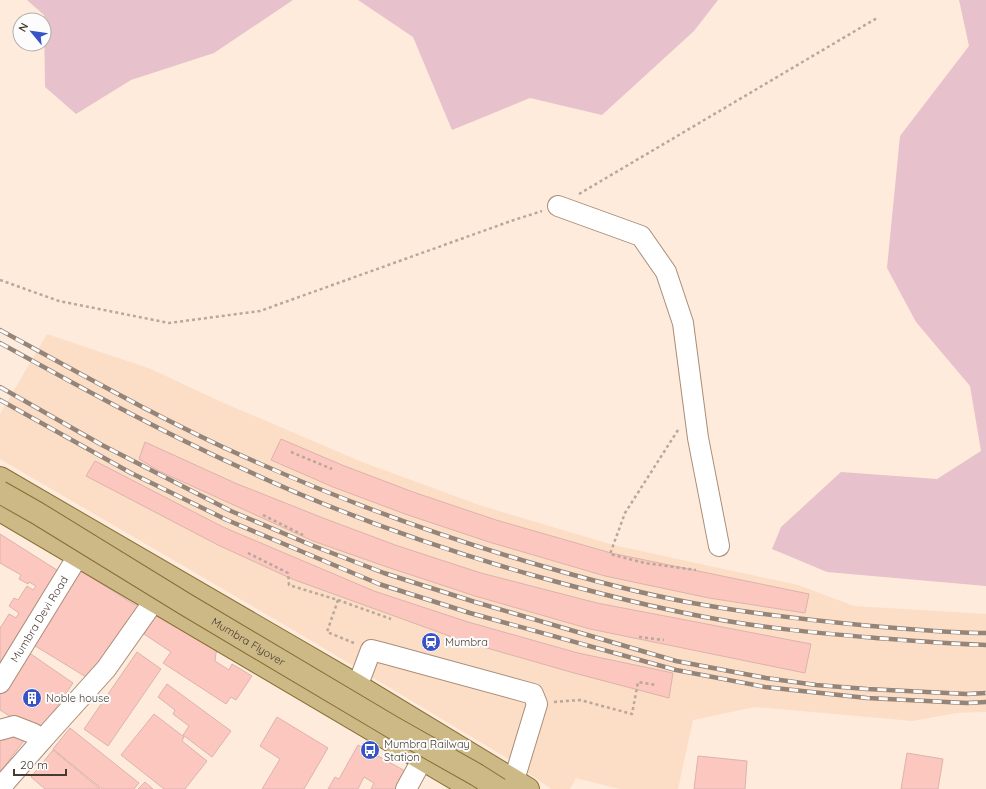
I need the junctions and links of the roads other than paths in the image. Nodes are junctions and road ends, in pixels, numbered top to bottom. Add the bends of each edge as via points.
1 (558, 206) road end
2 (0, 478) edge
3 (0, 492) edge
4 (0, 510) edge
5 (719, 546) dead end
6 (78, 556) junction
7 (154, 601) junction
8 (0, 683) edge
9 (358, 686) junction
10 (345, 715) junction
11 (0, 730) edge
12 (43, 739) junction
13 (422, 760) junction
14 (512, 787) edge
15 (0, 788) edge
16 (406, 789) edge
17 (473, 789) edge

1 - 5 street via 641,236 666,272 684,323 698,438
2 - 9 main road
3 - 14 main road, Mumbra Flyover, bridge via 392,727 477,775
4 - 6 main road
6 - 7 main road
6 - 8 street, Mumbra Devi Road
7 - 10 main road
7 - 12 street via 106,669
9 - 10 street
9 - 14 main road
9 - 14 street via 371,650 533,694 537,704
10 - 13 main road
11 - 12 street via 14,726
12 - 15 street
13 - 16 street
13 - 17 main road

